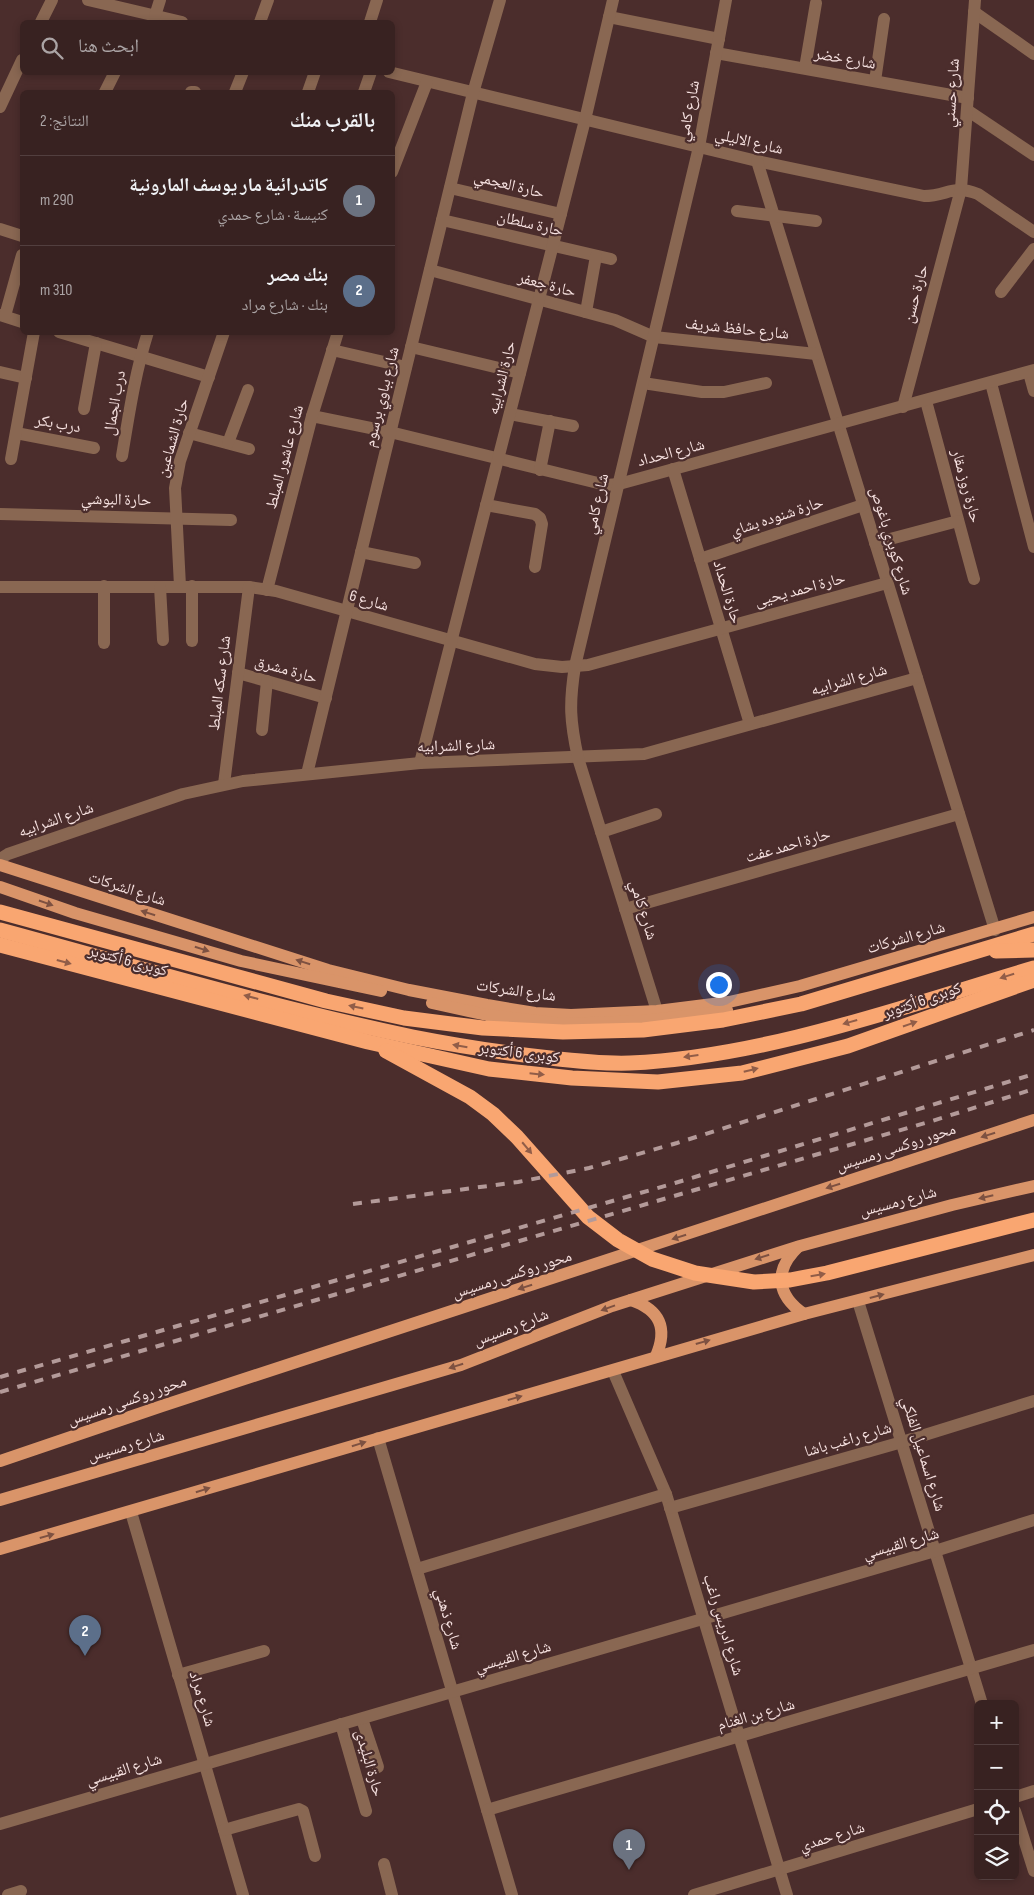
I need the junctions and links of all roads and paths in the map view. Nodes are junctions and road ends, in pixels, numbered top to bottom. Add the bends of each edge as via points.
1 (52, 0) edge
2 (88, 0) edge
3 (160, 0) edge
4 (268, 0) edge
5 (377, 0) edge
6 (500, 0) edge
7 (613, 0) edge
8 (726, 0) edge
9 (816, 3) dead end
10 (975, 6) edge
11 (609, 16) junction
12 (147, 17) edge
13 (884, 19) dead end
14 (42, 20) edge
15 (168, 20) edge
16 (261, 20) edge
17 (371, 20) edge
18 (719, 39) junction
19 (716, 53) junction
20 (1034, 54) edge
21 (20, 63) edge
22 (805, 68) junction
23 (395, 74) edge
24 (114, 75) edge
25 (242, 75) edge
26 (314, 75) edge
27 (370, 75) edge
28 (875, 81) junction
29 (427, 82) junction
30 (5, 85) edge
31 (106, 90) edge
32 (236, 90) edge
33 (309, 90) edge
34 (365, 90) edge
35 (473, 93) junction
36 (968, 104) junction
37 (0, 107) edge
38 (585, 120) junction
39 (699, 147) junction
40 (1034, 155) edge
41 (757, 161) junction
42 (395, 164) edge
43 (450, 188) junction
44 (961, 189) junction
45 (737, 211) dead end
46 (561, 214) junction
47 (774, 216) junction
48 (442, 220) junction
49 (816, 221) dead end
50 (0, 229) edge
51 (1034, 232) edge
52 (20, 235) edge
53 (553, 246) junction
54 (1034, 249) edge
55 (596, 256) junction
56 (611, 259) dead end
57 (20, 261) edge
58 (430, 270) junction
59 (1001, 292) dead end
60 (539, 299) junction
61 (586, 312) junction
62 (3, 316) edge
63 (20, 321) edge
64 (33, 335) edge
65 (69, 335) edge
66 (147, 335) edge
67 (223, 335) edge
68 (337, 335) edge
69 (654, 337) junction
70 (96, 343) junction
71 (411, 347) junction
72 (332, 350) junction
73 (816, 354) junction
74 (140, 357) junction
75 (406, 367) junction
76 (1032, 371) edge
77 (0, 372) edge
78 (520, 373) junction
79 (209, 377) junction
80 (26, 378) junction
81 (643, 383) junction
82 (766, 383) dead end
83 (991, 383) junction
84 (248, 390) dead end
85 (1034, 391) edge
86 (926, 400) junction
87 (903, 407) junction
88 (84, 409) dead end
89 (510, 414) junction
90 (312, 416) junction
91 (550, 421) junction
92 (838, 425) junction
93 (572, 426) dead end
94 (390, 432) junction
95 (16, 433) junction
96 (189, 433) junction
97 (228, 444) junction
98 (94, 448) dead end
99 (249, 449) dead end
100 (122, 456) dead end
101 (11, 459) dead end
102 (498, 459) junction
103 (540, 470) junction
104 (673, 470) junction
105 (619, 484) junction
106 (486, 505) junction
107 (863, 505) junction
108 (0, 514) edge
109 (175, 518) junction
110 (231, 520) dead end
111 (958, 521) junction
112 (875, 543) junction
113 (1034, 547) edge
114 (361, 552) junction
115 (700, 559) junction
116 (415, 563) dead end
117 (535, 567) dead end
118 (974, 579) dead end
119 (887, 583) junction
120 (104, 586) junction
121 (186, 586) junction
122 (0, 587) edge
123 (160, 587) junction
124 (249, 587) junction
125 (267, 590) junction
126 (347, 611) junction
127 (721, 629) junction
128 (162, 640) dead end
129 (452, 640) junction
130 (192, 641) dead end
131 (104, 643) dead end
132 (576, 666) junction
133 (238, 673) junction
134 (917, 678) junction
135 (267, 681) junction
136 (326, 698) junction
137 (750, 724) junction
138 (262, 730) dead end
139 (578, 758) junction
140 (420, 763) junction
141 (308, 774) junction
142 (224, 784) junction
143 (656, 814) dead end
144 (958, 814) junction
145 (601, 832) junction
146 (0, 859) edge
147 (0, 865) edge
148 (0, 887) edge
149 (625, 909) junction
150 (0, 912) edge
151 (1034, 918) edge
152 (1034, 925) edge
153 (0, 930) edge
154 (995, 930) junction
155 (1034, 934) edge
156 (0, 945) edge
157 (1034, 950) edge
158 (974, 952) junction
159 (1034, 968) edge
160 (1034, 980) edge
161 (657, 1011) junction
162 (368, 1042) junction
163 (1034, 1120) edge
164 (1034, 1186) edge
165 (1034, 1220) edge
166 (800, 1246) junction
167 (1034, 1255) edge
168 (631, 1300) junction
169 (858, 1301) junction
170 (804, 1314) junction
171 (656, 1356) junction
172 (613, 1371) junction
173 (1034, 1401) edge
174 (378, 1438) junction
175 (902, 1442) junction
176 (0, 1461) edge
177 (666, 1494) junction
178 (0, 1500) edge
179 (670, 1508) junction
180 (131, 1512) junction
181 (1034, 1520) edge
182 (0, 1549) edge
183 (936, 1551) junction
184 (417, 1569) junction
185 (705, 1618) junction
186 (1034, 1650) edge
187 (264, 1651) dead end
188 (972, 1669) junction
189 (178, 1675) junction
190 (452, 1691) junction
191 (981, 1700) edge
192 (362, 1719) junction
193 (341, 1724) junction
194 (740, 1736) junction
195 (205, 1763) junction
196 (378, 1767) dead end
197 (1034, 1792) edge
198 (1019, 1796) edge
199 (487, 1810) junction
200 (974, 1810) edge
201 (366, 1811) dead end
202 (0, 1824) edge
203 (1019, 1824) edge
204 (224, 1830) junction
205 (315, 1856) dead end
206 (384, 1864) dead end
207 (780, 1870) junction
208 (1034, 1871) edge
209 (21, 1891) dead end
210 (8, 1895) edge
211 (243, 1895) edge
212 (392, 1895) edge
213 (512, 1895) edge
214 (694, 1895) edge
215 (787, 1895) edge

1 - 14 street
2 - 12 street
3 - 12 street
4 - 16 street
5 - 17 street
6 - 35 street, شارع بباوي برسوم
7 - 11 street, حارة الشرابيه
8 - 18 street, شارع كامي
9 - 22 street
10 - 20 street
10 - 36 street, شارع حسني
11 - 18 street
11 - 38 street, حارة الشرابيه
12 - 15 street
13 - 28 street
18 - 19 street, شارع كامي
19 - 22 street, شارع خضر
19 - 39 street, شارع كامي
21 - 30 street
22 - 28 street, شارع خضر
23 - 29 street, شارع الاليلي
24 - 31 street
25 - 32 street
26 - 33 street
27 - 34 street
28 - 36 street, شارع خضر
29 - 35 street, شارع الاليلي
29 - 42 street
30 - 37 street
35 - 38 street, شارع الاليلي
35 - 43 street, شارع بباوي برسوم
36 - 40 street
36 - 44 street, شارع حسني
38 - 39 street, شارع الاليلي
38 - 46 street, حارة الشرابيه
39 - 41 street, شارع الاليلي
39 - 69 street, شارع كامي
41 - 44 street, شارع الاليلي via 924,196
41 - 47 street, شارع كوبري باغوص
43 - 46 street, حارة العجمي
43 - 48 street, شارع بباوي برسوم
44 - 51 street via 978,194
44 - 87 street, حارة حسن
45 - 47 street
46 - 53 street, حارة الشرابيه
47 - 49 street
47 - 73 street, شارع كوبري باغوص
48 - 53 street, حارة سلطان
48 - 58 street, شارع بباوي برسوم
50 - 52 street
53 - 55 street, حارة سلطان
53 - 60 street, حارة الشرابيه
54 - 59 street
55 - 56 street, حارة سلطان
55 - 61 street
57 - 62 street
58 - 60 street, حارة جعفر
58 - 71 street, شارع بباوي برسوم
60 - 61 street, حارة جعفر
60 - 78 street, حارة الشرابيه
61 - 69 street, حارة جعفر
62 - 63 street
64 - 80 street, درب بكر
65 - 70 street
66 - 74 street, درب الجمال
67 - 79 street, حارة الشماعين
68 - 72 street, شارع عاشور المبلط
69 - 73 street, شارع حافظ شريف
69 - 81 street, شارع كامي
70 - 74 street
70 - 88 street
71 - 75 street, شارع بباوي برسوم
71 - 78 street
72 - 75 street
72 - 90 street, شارع عاشور المبلط
73 - 92 street, شارع كوبري باغوص
74 - 79 street
74 - 100 street, درب الجمال
75 - 94 street, شارع بباوي برسوم
76 - 83 street, شارع الحداد
76 - 85 street
77 - 80 street
78 - 89 street, حارة الشرابيه
79 - 96 street, حارة الشماعين
80 - 95 street, درب بكر
81 - 82 street via 702,392 746,389
81 - 105 street, شارع كامي
83 - 86 street, شارع الحداد
83 - 113 street
84 - 97 street
86 - 87 street, شارع الحداد
86 - 111 street, حارة روز مقار
87 - 92 street, شارع الحداد
89 - 91 street
89 - 102 street, حارة الشرابيه
90 - 94 street, شارع الحداد
90 - 125 street, شارع عاشور المبلط
91 - 93 street
91 - 103 street
92 - 104 street, شارع الحداد
92 - 107 street, شارع كوبري باغوص
94 - 102 street, شارع الحداد
94 - 114 street, شارع بباوي برسوم
95 - 98 street, درب بكر
95 - 101 street, درب بكر
96 - 97 street
96 - 109 street, حارة الشماعين via 175,488
97 - 99 street
102 - 103 street, شارع الحداد
102 - 106 street, حارة الشرابيه
103 - 105 street, شارع الحداد via 593,483
104 - 105 street, شارع الحداد
104 - 115 street, حارة الحداد
105 - 132 street, شارع كامي
106 - 117 street via 535,514 540,518 542,524
106 - 129 street, حارة الشرابيه
107 - 112 street, شارع كوبري باغوص
107 - 115 street, حارة شنوده بشاي
108 - 109 street, حارة البوشي
109 - 110 street, حارة البوشي
109 - 121 street, حارة الشماعين
111 - 112 street
111 - 118 street, حارة روز مقار
112 - 119 street, شارع كوبري باغوص
114 - 116 street
114 - 126 street, شارع بباوي برسوم
115 - 127 street, حارة الحداد
119 - 127 street, حارة احمد يحيى
119 - 134 street, شارع كوبري باغوص
120 - 122 street, شارع 6
120 - 123 street, شارع 6
120 - 131 street
121 - 123 street, شارع 6
121 - 124 street, شارع 6
121 - 130 street, حارة الشماعين
123 - 128 street
124 - 125 street, شارع 6
124 - 133 street, شارع سكه المبلط
125 - 126 street, شارع 6
126 - 129 street, شارع 6
126 - 136 street, شارع بباوي برسوم
127 - 132 street, شارع 6
127 - 137 street, حارة الحداد
129 - 132 street, شارع 6 via 535,664
129 - 140 street, حارة الشرابيه
132 - 139 street, شارع كامي via 570,696 571,724
133 - 135 street, حارة مشرق
133 - 142 street, شارع سكه المبلط
134 - 137 street, شارع الشرابيه
134 - 144 street, شارع كوبري باغوص
135 - 136 street, حارة مشرق
135 - 138 street
136 - 141 street, شارع بباوي برسوم
137 - 139 street, شارع الشرابيه via 644,754
139 - 140 street, شارع الشرابيه
139 - 145 street, شارع كامي
140 - 141 street, شارع الشرابيه
141 - 142 street, شارع الشرابيه
142 - 146 street, شارع الشرابيه via 183,794
143 - 145 street
144 - 149 street, حارة احمد عفت
144 - 154 street, شارع كوبري باغوص
145 - 149 street, شارع كامي
161 -> 147 main road, شارع الشركات via 572,1015 535,1013 409,990 328,970
148 -> 152 main road, شارع الشركات via 75,913 241,961 487,1015 564,1024 642,1021 752,1005
149 - 161 street, شارع كامي
158 -> 150 highway, كوبرى 6 أكتوبر via 801,1004 723,1020 643,1030 564,1032 483,1028 404,1018 316,998
151 - 154 main road, شارع الشركات
159 -> 153 highway via 810,1033 734,1050 628,1063 574,1061 463,1047 373,1029
154 - 161 main road, شارع الشركات via 800,986 729,1002
155 - 158 highway, كوبرى 6 أكتوبر
156 -> 162 highway, كوبرى 6 أكتوبر
157 - 158 highway
162 -> 160 highway, كوبرى 6 أكتوبر via 489,1069 572,1078 658,1082 742,1073 848,1046
162 -> 165 highway via 470,1097 493,1114 588,1217 618,1240 652,1259 695,1273 754,1282 790,1280
163 -> 176 main road, محور روكسى رمسيس
164 -> 166 main road, شارع رمسيس
166 -> 168 main road, شارع رمسيس
166 - 170 main road via 789,1255 781,1281 784,1295
169 -> 167 main road
168 - 171 main road via 656,1314 662,1328 662,1342
168 -> 178 main road, شارع رمسيس via 461,1365
169 - 170 main road
169 - 175 street, شارع اسماعيل الفلكي
171 -> 170 main road
171 - 172 main road
174 -> 172 main road
172 - 177 street, شارع ادريس راغب
173 - 175 street, شارع راغب باشا
180 -> 174 main road
174 - 184 street, شارع ذهني
175 - 179 street, شارع راغب باشا
175 - 183 street, شارع اسماعيل الفلكي
177 - 179 street, شارع ادريس راغب
177 - 184 street
179 - 185 street, شارع ادريس راغب
182 -> 180 main road
180 - 189 street, شارع مراد
181 - 183 street, شارع القبيسي
183 - 185 street, شارع القبيسي
183 - 188 street, شارع اسماعيل الفلكي
184 - 190 street, شارع ذهني
185 - 190 street, شارع القبيسي
185 - 194 street, شارع ادريس راغب
186 - 188 street, شارع بن الغنام
187 - 189 street
188 - 191 street, شارع اسماعيل الفلكي
188 - 194 street, شارع بن الغنام
189 - 195 street, شارع مراد
190 - 192 street, شارع القبيسي
190 - 199 street, شارع ذهني
192 - 193 street, شارع القبيسي
192 - 196 street
193 - 195 street, شارع القبيسي
193 - 201 street, حارة البليدى
194 - 199 street, شارع بن الغنام
194 - 207 street, شارع ادريس راغب
195 - 202 street, شارع القبيسي
195 - 204 street, شارع مراد
197 - 198 street
199 - 213 street, شارع ذهني
200 - 207 street, شارع حمدي
203 - 208 street
204 - 205 street via 299,1809 303,1811
204 - 211 street, شارع مراد
206 - 212 street
207 - 214 street, شارع حمدي
207 - 215 street, شارع ادريس راغب
209 - 210 street

